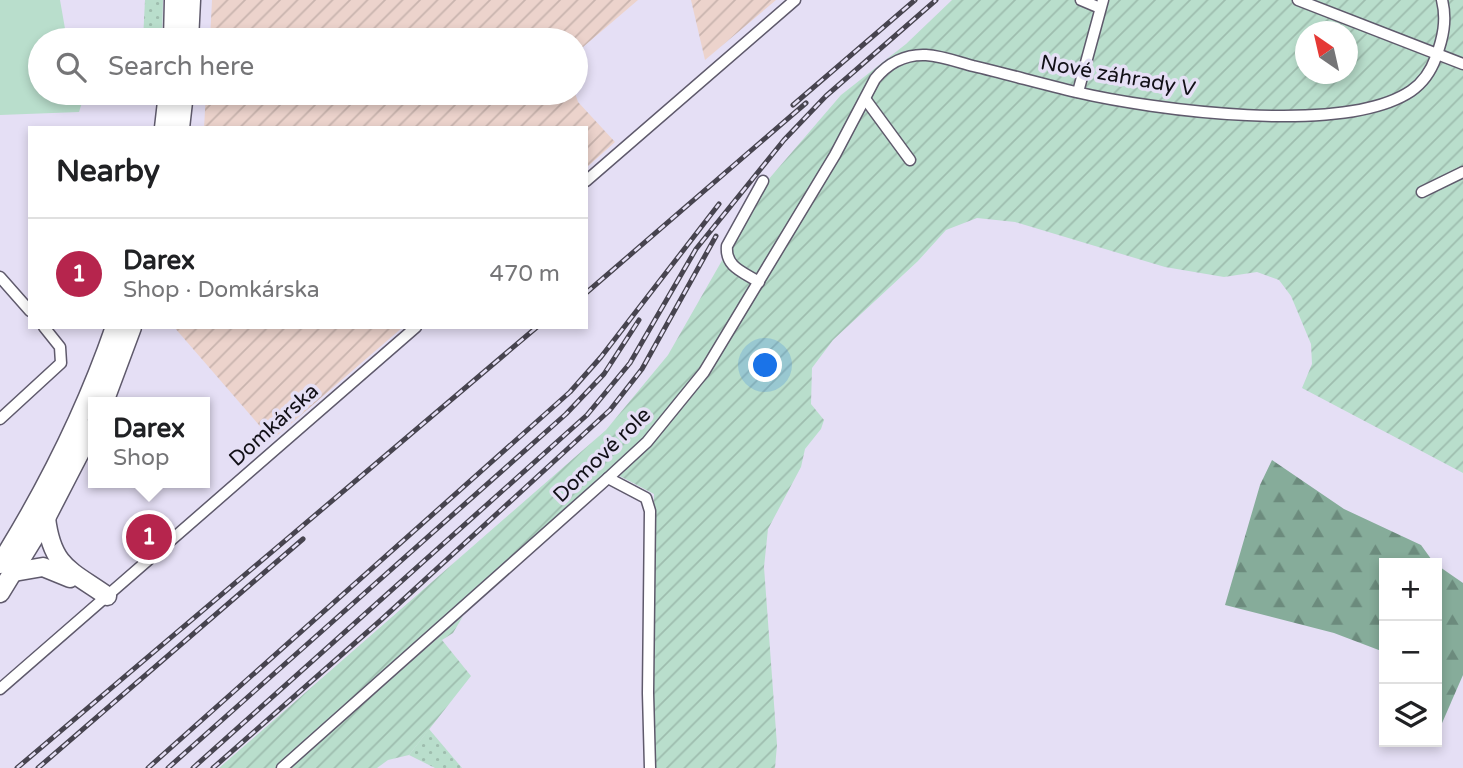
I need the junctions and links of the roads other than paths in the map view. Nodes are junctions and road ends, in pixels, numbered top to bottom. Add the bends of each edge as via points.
1 (174, 0) edge
2 (191, 0) edge
3 (795, 0) edge
4 (1081, 0) edge
5 (1298, 0) edge
6 (1442, 0) edge
7 (1102, 4) edge
8 (173, 28) edge
9 (190, 28) edge
10 (1437, 54) junction
11 (1463, 64) edge
12 (1078, 93) junction
13 (866, 100) junction
14 (167, 105) edge
15 (183, 105) edge
16 (164, 126) edge
17 (180, 126) edge
18 (910, 160) dead end
19 (1463, 172) edge
20 (588, 179) edge
21 (763, 181) dead end
22 (1422, 192) dead end
23 (0, 277) edge
24 (759, 282) junction
25 (28, 309) edge
26 (46, 329) edge
27 (114, 329) edge
28 (131, 329) edge
29 (414, 329) edge
30 (89, 397) edge
31 (106, 397) edge
32 (88, 398) edge
33 (0, 419) edge
34 (88, 437) edge
35 (608, 478) junction
36 (46, 518) junction
37 (7, 568) edge
38 (0, 593) edge
39 (104, 599) junction
40 (0, 689) edge
41 (282, 768) edge
42 (650, 768) edge

1 - 8 highway
2 - 9 highway
3 - 20 street
4 - 7 street
5 - 10 street
6 - 10 street, Nové záhrady V via 1446,14
7 - 12 street
10 - 11 street
10 - 12 street, Nové záhrady V via 1431,70 1411,91 1359,110 1187,111
12 - 13 street, Nové záhrady V via 918,55 885,68
13 - 18 street
13 - 24 street, Domové role
14 - 16 highway
15 - 17 highway
19 - 22 street
21 - 24 street via 727,246 726,257
23 - 25 street
24 - 35 street, Domové role via 684,401
26 - 33 street via 60,347 63,358 59,367
27 - 30 highway
28 - 31 highway
29 - 39 street, Domkárska
32 - 37 highway
34 - 36 highway
35 - 41 street, Domové role
35 - 42 street via 646,498 650,511
36 - 37 highway
36 - 39 highway via 57,559
37 - 38 highway
37 - 39 highway via 52,569
39 - 40 street, Domkárska

